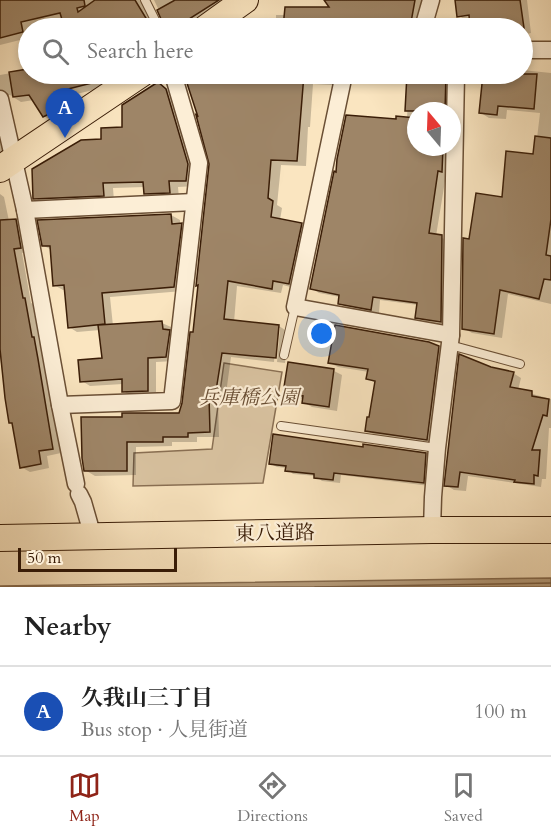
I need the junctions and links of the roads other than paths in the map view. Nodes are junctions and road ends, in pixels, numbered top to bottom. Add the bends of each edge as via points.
1 (145, 0) edge
2 (245, 0) edge
3 (431, 0) edge
4 (154, 18) edge
5 (220, 18) edge
6 (426, 18) edge
7 (551, 50) edge
8 (533, 51) edge
9 (126, 84) edge
10 (175, 84) edge
11 (343, 84) edge
12 (456, 84) edge
13 (0, 99) edge
14 (7, 165) edge
15 (194, 202) junction
16 (26, 210) junction
17 (295, 307) junction
18 (451, 340) junction
19 (284, 355) dead end
20 (520, 364) dead end
21 (60, 405) junction
22 (281, 426) dead end
23 (437, 448) junction
24 (432, 530) junction
25 (551, 530) edge
26 (7, 535) edge
27 (93, 537) junction

1 - 4 lane
2 - 5 main road
3 - 6 street
7 - 8 street
9 - 14 main road
10 - 15 street via 199,163
11 - 17 street
12 - 18 street
13 - 14 street
14 - 16 street
15 - 16 street
15 - 21 street via 172,401
16 - 21 street
17 - 18 street
17 - 19 lane
18 - 20 lane
18 - 23 street
21 - 27 street via 77,490
22 - 23 lane
23 - 24 street
24 - 25 main road, 東八道路
24 - 27 main road, 東八道路
26 - 27 main road, 東八道路

